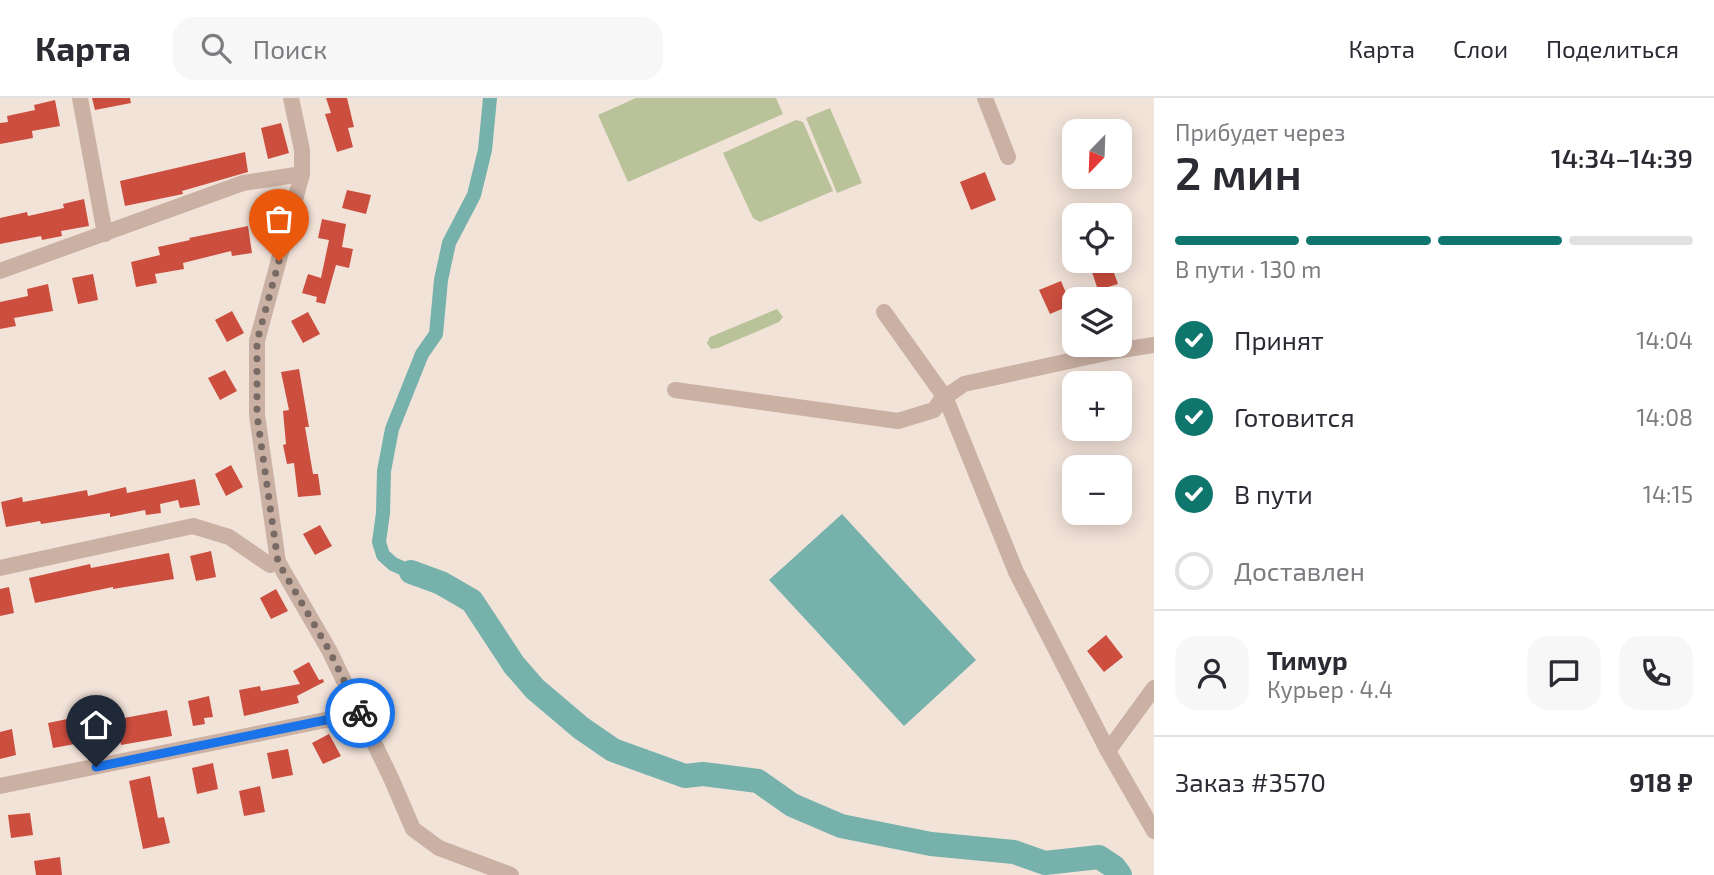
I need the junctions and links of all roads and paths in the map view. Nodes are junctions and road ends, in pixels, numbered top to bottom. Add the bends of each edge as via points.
1 (79, 98) edge
2 (291, 98) edge
3 (985, 98) edge
4 (1008, 157) dead end
5 (302, 174) junction
6 (105, 234) junction
7 (0, 271) edge
8 (884, 312) dead end
9 (1154, 345) edge
10 (675, 390) dead end
11 (946, 398) junction
12 (278, 562) junction
13 (0, 568) edge
14 (1154, 688) edge
15 (360, 713) junction
16 (1108, 751) junction
17 (0, 786) edge
18 (1154, 831) edge
19 (511, 875) edge

1 - 6 street
2 - 5 street
3 - 4 street
5 - 6 street via 243,183
5 - 12 street via 257,341 257,415
6 - 7 street
8 - 11 street
9 - 11 street via 964,384
10 - 11 street via 898,421 934,410
11 - 16 street via 1016,572
12 - 13 street via 270,565 229,537 193,526
12 - 15 street
14 - 16 street
15 - 17 street
15 - 19 street via 413,830 439,848
16 - 18 street

